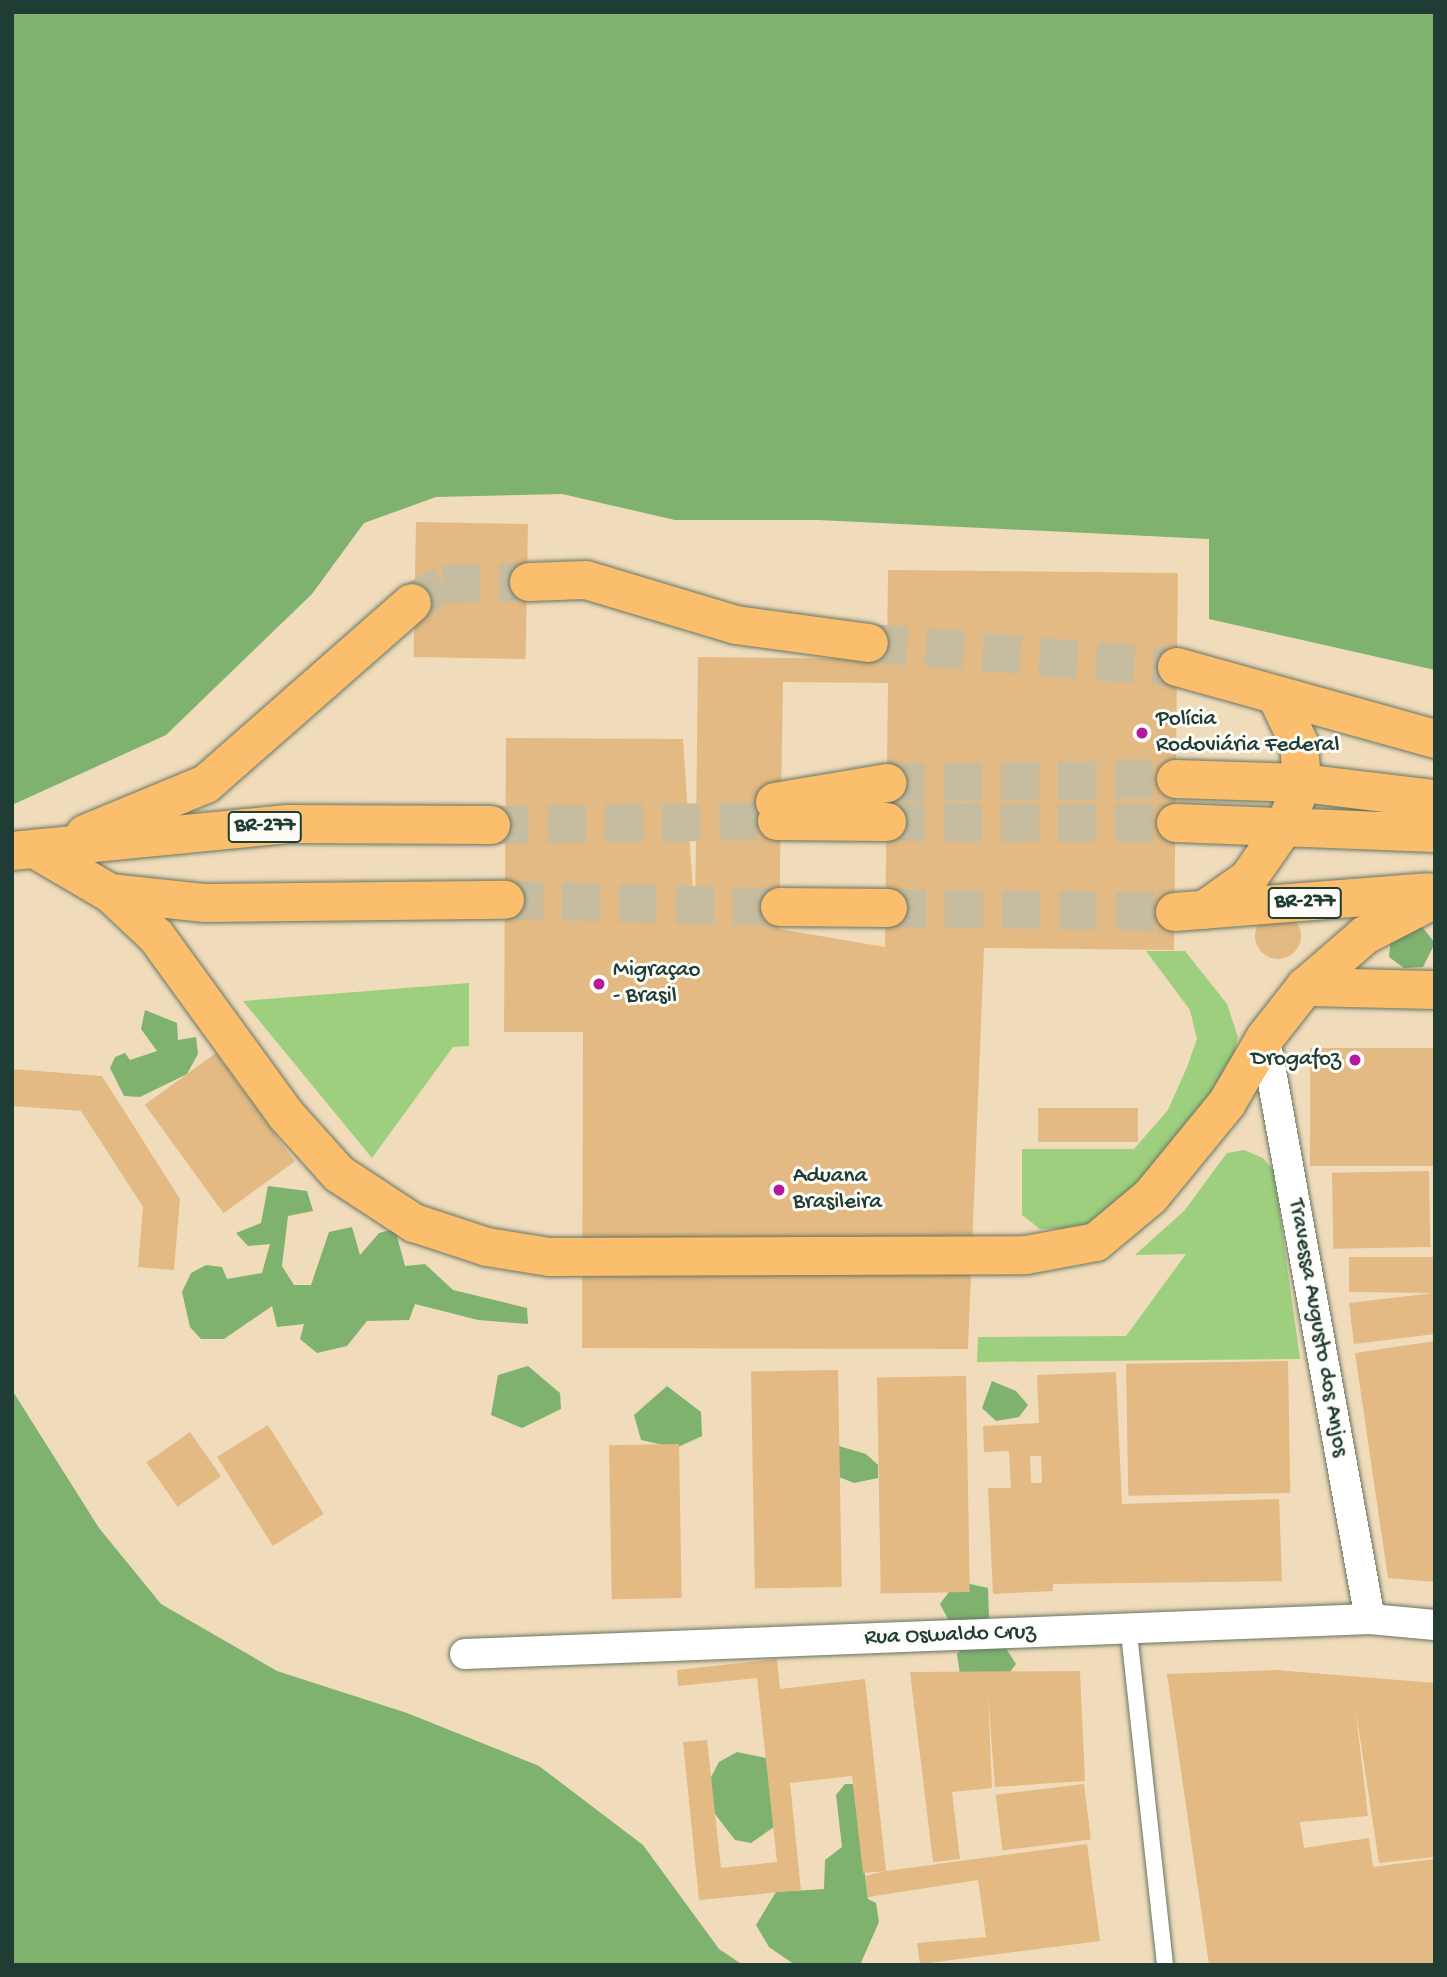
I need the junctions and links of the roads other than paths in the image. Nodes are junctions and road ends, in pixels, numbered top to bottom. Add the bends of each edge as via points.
1 (529, 582) tunnel mouth
2 (412, 603) tunnel mouth
3 (869, 643) tunnel mouth
4 (1177, 667) tunnel mouth
5 (1276, 695) junction
6 (1435, 739) edge
7 (1176, 779) tunnel mouth
8 (887, 783) tunnel mouth
9 (1302, 783) junction
10 (1435, 799) edge
11 (887, 822) tunnel mouth
12 (1176, 823) tunnel mouth
13 (491, 825) tunnel mouth
14 (1284, 826) junction
15 (1435, 833) edge
16 (26, 852) edge
17 (1435, 891) edge
18 (110, 893) junction
19 (1435, 899) edge
20 (505, 900) tunnel mouth
21 (780, 907) tunnel mouth
22 (888, 908) tunnel mouth
23 (1305, 987) junction
24 (1435, 990) edge
25 (1265, 1038) junction
26 (1370, 1619) junction
27 (1435, 1625) edge
28 (1129, 1633) junction
29 (465, 1654) dead end
30 (1165, 1965) edge

1 - 3 main road via 586,580 736,625
2 - 16 main road via 206,784
4 - 5 main road
5 - 6 main road
5 - 9 main road via 1299,743
7 - 9 main road
8 - 11 main road via 776,812
9 - 10 main road
9 - 14 main road
12 - 14 main road
13 - 16 main road, BR-277 via 288,824
14 - 15 main road
14 - 17 main road, BR-277 via 1248,879 1188,912
16 - 18 main road
18 - 20 main road via 205,903
18 - 25 main road via 194,980 286,1115 339,1174 414,1223 486,1247 549,1257 1026,1255 1096,1242 1151,1196 1227,1103
19 - 23 main road via 1366,935
21 - 22 main road
23 - 24 main road
23 - 25 main road
25 - 26 street, Travessa Augusto dos Anjos
26 - 27 street, Rua Oswaldo Cruz
26 - 28 street, Rua Oswaldo Cruz
28 - 29 street, Rua Oswaldo Cruz
28 - 30 lane

